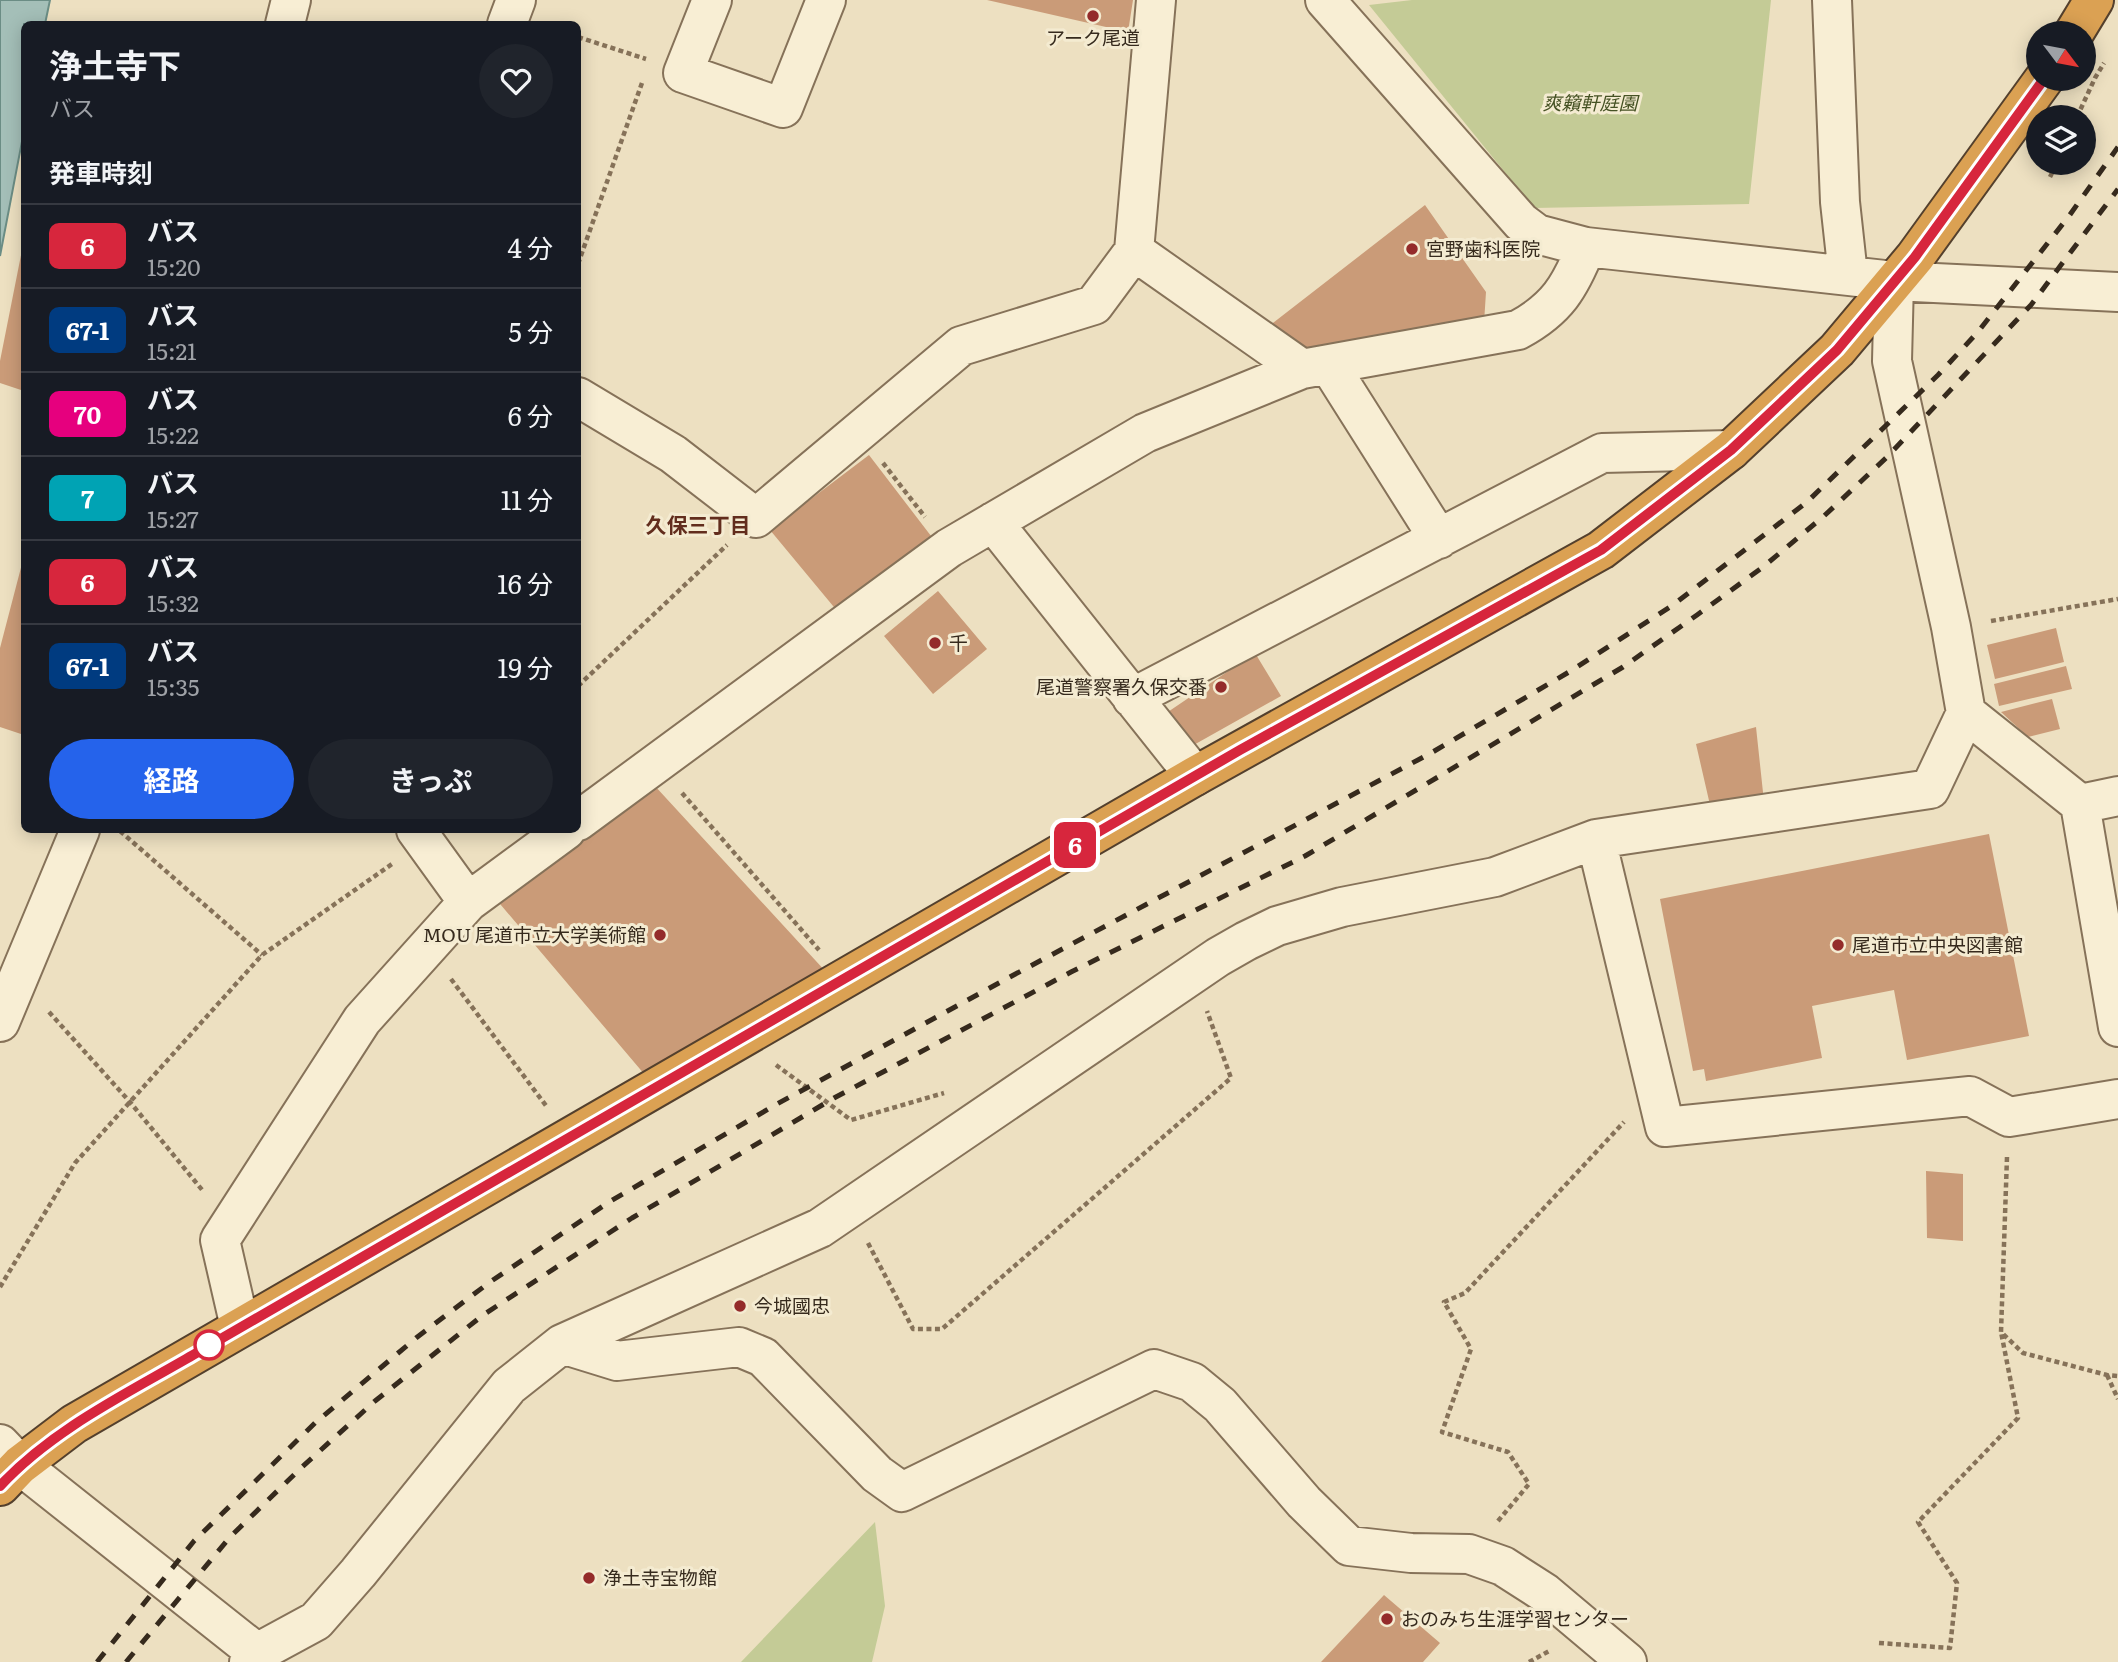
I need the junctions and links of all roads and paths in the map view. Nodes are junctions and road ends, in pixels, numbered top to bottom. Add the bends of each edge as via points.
1 (290, 0) edge
2 (516, 0) edge
3 (712, 0) edge
4 (826, 0) edge
5 (1156, 0) edge
6 (1325, 0) edge
7 (1832, 0) edge
8 (2094, 0) edge
9 (286, 21) edge
10 (508, 21) edge
11 (2081, 21) edge
12 (581, 38) edge
13 (2106, 60) dead end
14 (666, 66) junction
15 (2035, 91) edge
16 (2083, 105) edge
17 (1586, 247) junction
18 (1134, 251) junction
19 (581, 257) edge
20 (1848, 275) junction
21 (1894, 281) junction
22 (2118, 292) edge
23 (1316, 367) junction
24 (581, 399) edge
25 (859, 432) junction
26 (1731, 450) junction
27 (756, 518) junction
28 (993, 522) junction
29 (1439, 539) junction
30 (948, 548) junction
31 (2118, 599) edge
32 (1951, 627) junction
33 (581, 683) edge
34 (1132, 698) junction
35 (1966, 713) junction
36 (655, 763) junction
37 (1195, 776) junction
38 (2118, 796) edge
39 (2080, 804) junction
40 (581, 819) edge
41 (79, 833) edge
42 (121, 833) edge
43 (562, 833) edge
44 (420, 836) edge
45 (1596, 839) junction
46 (468, 902) junction
47 (427, 947) junction
48 (262, 955) junction
49 (1194, 974) junction
50 (19, 978) junction
51 (845, 979) junction
52 (0, 1022) edge
53 (2118, 1027) edge
54 (786, 1057) dead end
55 (1655, 1088) junction
56 (2118, 1099) edge
57 (130, 1102) junction
58 (1006, 1103) junction
59 (2009, 1117) junction
60 (570, 1139) junction
61 (849, 1209) junction
62 (230, 1224) junction
63 (0, 1287) edge
64 (240, 1327) junction
65 (2001, 1332) junction
66 (562, 1344) junction
67 (2107, 1375) junction
68 (2118, 1376) edge
69 (2118, 1399) edge
70 (7, 1465) edge
71 (1469, 1554) junction
72 (1879, 1643) dead end
73 (253, 1657) edge
74 (1628, 1662) edge

1 - 9 street
2 - 10 street
3 - 14 street
4 - 14 street via 783,108
5 - 18 street
6 - 17 street via 1521,222 1537,234
7 - 20 street via 1840,202
8 - 11 highway
12 - 14 path
13 - 16 path
14 - 19 path
15 - 21 highway
17 - 20 street
17 - 23 street via 1555,305 1518,330
18 - 23 street
18 - 25 street via 1094,305 961,346
20 - 21 street
21 - 22 street
21 - 26 highway via 1837,350
21 - 32 street via 1892,361
23 - 28 street via 1145,433
23 - 29 street
24 - 27 street via 673,454
25 - 27 street
25 - 30 path
26 - 29 street via 1602,453
26 - 37 highway via 1601,550
27 - 33 path
28 - 30 street
28 - 34 street
29 - 34 street
30 - 36 street
31 - 32 path
32 - 35 street
34 - 37 street
35 - 39 street
35 - 45 street via 1930,789
36 - 40 street
36 - 51 path
37 - 51 highway
38 - 39 street
39 - 53 street
41 - 50 street
42 - 48 path
43 - 46 street
44 - 46 street
44 - 48 path
45 - 49 street via 1495,877 1342,907 1277,926
45 - 55 street
46 - 47 street
47 - 60 path
47 - 62 street via 362,1020
48 - 57 path
49 - 58 street
49 - 61 path via 1231,1078 943,1329 913,1329
50 - 52 street
50 - 57 path
51 - 60 highway
54 - 58 path via 775,1064 851,1120 951,1090
55 - 59 street via 1665,1127 1970,1096
55 - 71 path via 1465,1293 1444,1302 1471,1349 1442,1432 1508,1452 1529,1484
56 - 59 street
57 - 62 path
57 - 63 path via 75,1163
58 - 61 street
59 - 65 path
60 - 64 highway
61 - 66 street via 820,1228
62 - 64 street via 220,1240
64 - 70 highway
65 - 67 path via 2023,1353
65 - 72 path via 2018,1418 1919,1522 1958,1583 1950,1648
66 - 71 street via 617,1361 739,1347 763,1357 877,1474 902,1492 1154,1369 1192,1382 1220,1405 1304,1502 1349,1546
66 - 73 street via 509,1386 316,1621
67 - 68 path
67 - 69 path
70 - 73 street
71 - 74 street via 1503,1566 1545,1593

